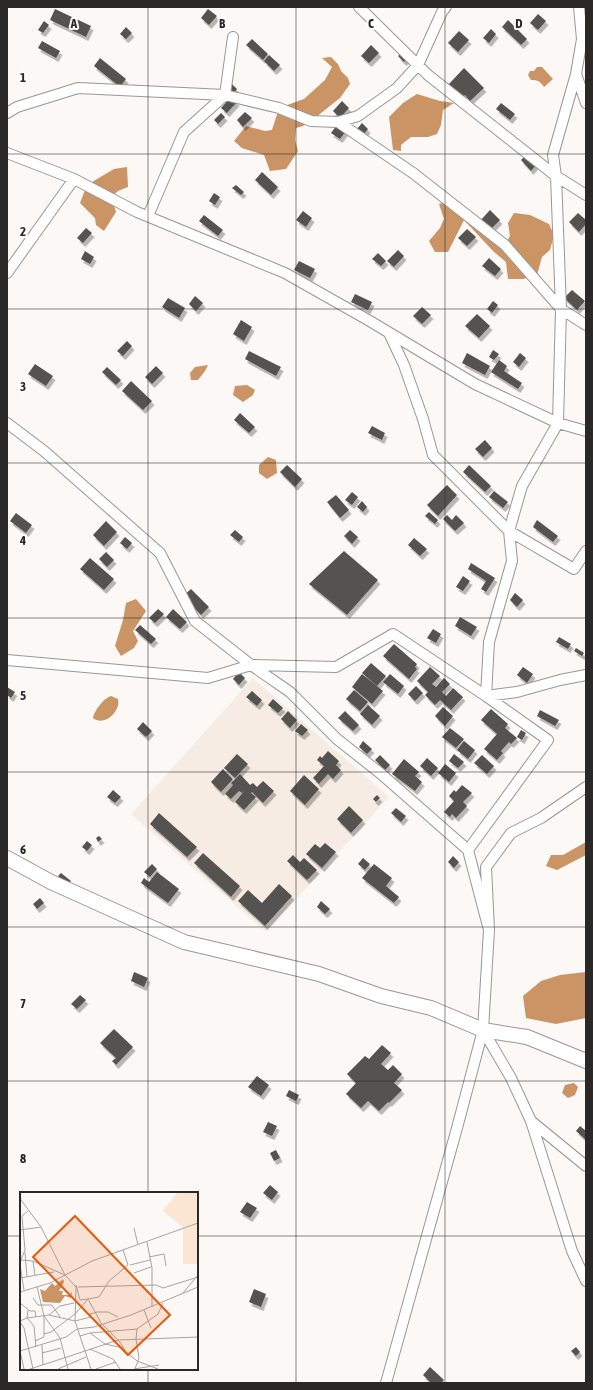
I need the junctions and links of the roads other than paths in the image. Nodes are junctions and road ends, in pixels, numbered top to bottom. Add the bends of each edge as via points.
1 (359, 7) edge
2 (446, 7) edge
3 (579, 7) edge
4 (233, 37) dead end
5 (418, 65) junction
6 (576, 74) junction
7 (225, 95) junction
8 (586, 104) edge
9 (7, 113) edge
10 (338, 122) junction
11 (7, 153) edge
12 (556, 176) junction
13 (74, 179) junction
14 (586, 195) edge
15 (148, 216) junction
16 (7, 273) edge
17 (561, 309) junction
18 (586, 325) edge
19 (389, 333) junction
20 (7, 423) edge
21 (558, 423) junction
22 (586, 431) edge
23 (509, 531) junction
24 (586, 550) edge
25 (7, 660) edge
26 (251, 665) junction
27 (586, 675) edge
28 (486, 696) junction
29 (586, 787) edge
30 (468, 850) junction
31 (7, 858) edge
32 (489, 930) junction
33 (483, 1030) junction
34 (586, 1061) edge
35 (531, 1121) junction
36 (586, 1166) edge
37 (586, 1281) edge
38 (386, 1383) edge

1 - 5 street
2 - 5 street
3 - 6 street via 582,39
4 - 7 street
5 - 10 street via 397,88 358,116
5 - 12 street
6 - 8 street
6 - 12 street via 553,155
7 - 9 street via 78,88 17,107
7 - 10 street via 279,108 311,121
7 - 15 street via 184,132
10 - 17 street via 413,173 505,245
11 - 13 street
12 - 14 street
12 - 17 street
13 - 15 street
13 - 16 street
15 - 19 street via 285,273
17 - 18 street
17 - 21 street
19 - 21 street via 475,384
19 - 23 street via 404,365 433,455
20 - 26 street via 44,451 160,554 195,621
21 - 22 street
21 - 23 street via 522,486
23 - 24 street via 574,569
23 - 28 street via 512,560 489,642
25 - 26 street via 208,678
26 - 28 street via 336,667 393,634
26 - 30 street via 290,692 337,739
27 - 28 street via 517,692
28 - 30 street via 548,740
29 - 32 street via 541,818 511,833 486,867
30 - 32 street
31 - 33 street via 51,882 184,942 319,974 382,996 431,1008
32 - 33 street
33 - 34 street via 527,1037
33 - 35 street via 511,1078
33 - 38 street
35 - 36 street
35 - 37 street via 572,1251

